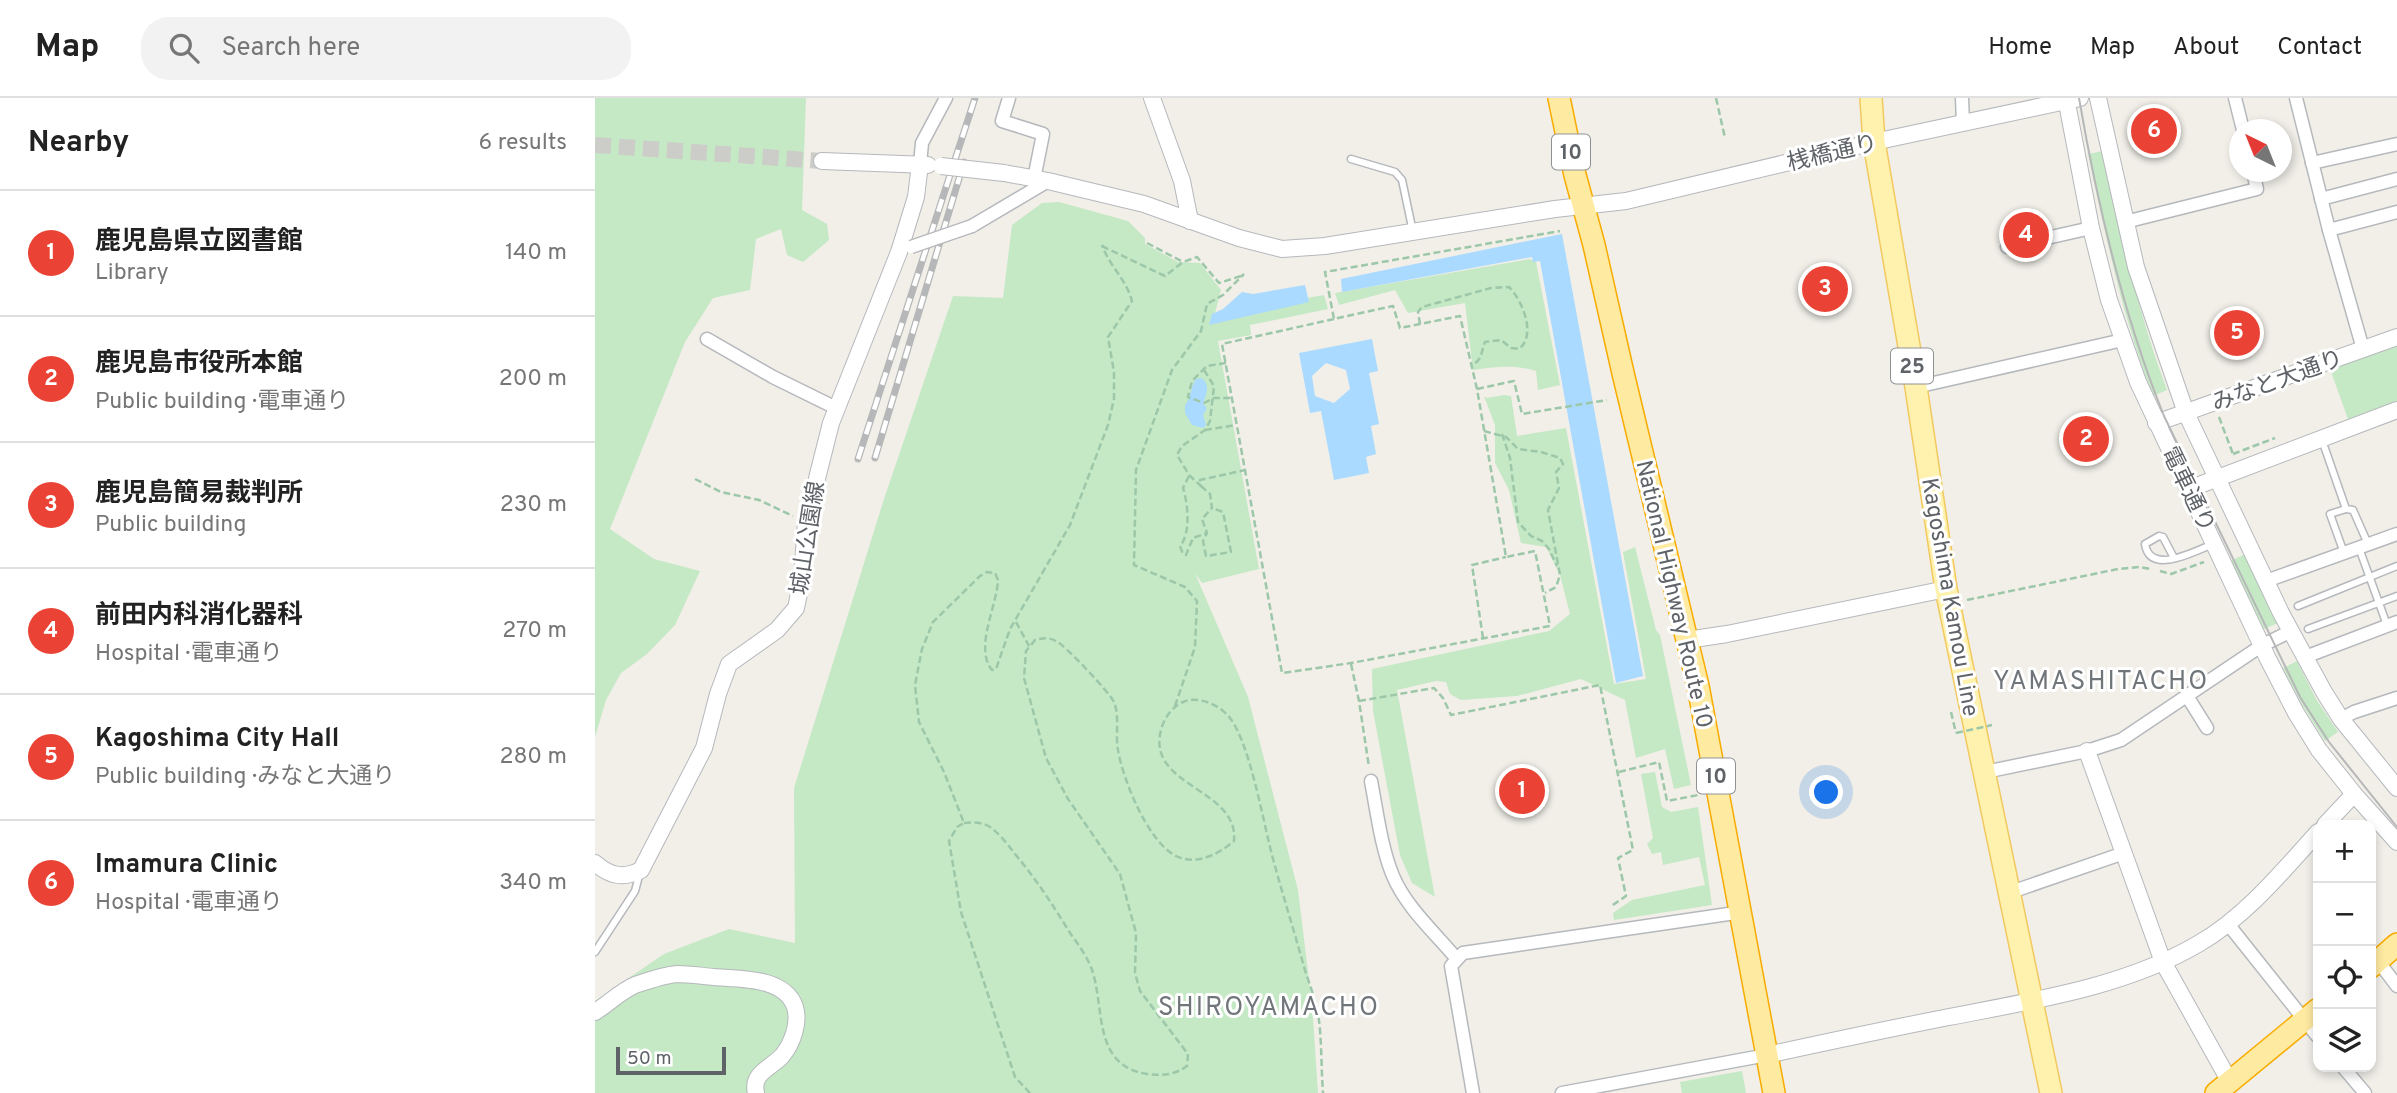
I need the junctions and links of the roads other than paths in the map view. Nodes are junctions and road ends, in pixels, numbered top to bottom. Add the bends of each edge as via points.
1 (947, 98) edge
2 (1009, 98) edge
3 (1152, 98) edge
4 (1559, 98) edge
5 (1871, 98) edge
6 (1962, 98) edge
7 (2098, 98) edge
8 (2235, 98) edge
9 (2296, 98) edge
10 (2071, 99) edge
11 (2240, 119) edge
12 (1963, 124) junction
13 (1874, 142) junction
14 (2396, 146) edge
15 (1351, 159) dead end
16 (822, 160) tunnel mouth
17 (2312, 163) junction
18 (920, 164) junction
19 (2397, 179) edge
20 (1041, 180) junction
21 (2255, 182) edge
22 (2321, 200) junction
23 (1584, 206) junction
24 (2397, 212) edge
25 (1190, 221) junction
26 (2125, 222) junction
27 (2091, 228) junction
28 (2329, 230) junction
29 (1413, 232) junction
30 (2007, 247) dead end
31 (905, 250) junction
32 (2397, 337) edge
33 (707, 339) dead end
34 (2123, 340) junction
35 (2363, 349) junction
36 (1916, 387) junction
37 (836, 408) junction
38 (2397, 410) edge
39 (2186, 413) junction
40 (2157, 423) junction
41 (2321, 438) junction
42 (2216, 478) junction
43 (2189, 489) junction
44 (2346, 509) junction
45 (2397, 534) edge
46 (2214, 543) junction
47 (2363, 546) junction
48 (2344, 553) junction
49 (2174, 558) junction
50 (2397, 566) edge
51 (2369, 577) junction
52 (2266, 581) junction
53 (1955, 595) junction
54 (2397, 596) edge
55 (2379, 603) junction
56 (2298, 606) dead end
57 (2392, 624) edge
58 (2308, 629) dead end
59 (2291, 631) junction
60 (1687, 640) junction
61 (2261, 646) junction
62 (2305, 657) junction
63 (2187, 696) junction
64 (2397, 698) edge
65 (2341, 719) junction
66 (2207, 728) dead end
67 (2087, 751) junction
68 (1985, 772) junction
69 (1371, 781) road end
70 (2397, 788) edge
71 (2354, 794) junction
72 (2330, 820) edge
73 (2313, 838) edge
74 (2397, 842) edge
75 (2124, 853) junction
76 (595, 863) edge
77 (641, 870) junction
78 (2011, 892) junction
79 (1742, 912) junction
80 (2228, 924) junction
81 (2397, 944) edge
82 (595, 952) edge
83 (1456, 958) junction
84 (2163, 962) junction
85 (2376, 962) edge
86 (2376, 966) edge
87 (2397, 986) edge
88 (2033, 1001) junction
89 (595, 1012) edge
90 (2313, 1021) edge
91 (2313, 1023) edge
92 (1767, 1055) junction
93 (2347, 1072) edge
94 (2227, 1089) edge
95 (757, 1093) edge
96 (1473, 1093) edge
97 (1562, 1093) edge
98 (1774, 1093) edge
99 (2051, 1093) edge
100 (2365, 1093) edge

1 - 18 street via 922,144
2 - 20 street via 1002,121 1043,134
3 - 25 street via 1182,181
4 - 23 highway, National Highway Route 10 / 10
5 - 13 main road, Kagoshima Kamou Line / 25
6 - 12 street
7 - 26 street, 電車通り
8 - 11 street
9 - 17 street
10 - 12 street, 桟橋通り
10 - 27 street, 電車通り
12 - 13 street, 桟橋通り
13 - 23 street, 桟橋通り via 1626,201
13 - 36 main road, Kagoshima Kamou Line / 25
14 - 17 street
15 - 29 lane via 1395,172 1402,180
16 - 18 street, 桟橋通り
17 - 22 street
18 - 20 street, 桟橋通り, bridge
18 - 31 street, 城山公園線
19 - 22 street
20 - 25 street, 桟橋通り via 1144,204
20 - 31 street, bridge via 972,226
21 - 26 street via 2257,189
22 - 28 street
23 - 29 street, 桟橋通り
23 - 60 highway, National Highway Route 10 / 10
24 - 28 street
25 - 29 street, 桟橋通り via 1282,249
26 - 39 street, 電車通り
27 - 30 street
27 - 34 street, 電車通り
28 - 35 street
31 - 37 street, 城山公園線
32 - 35 street, みなと大通り
33 - 37 street
34 - 36 street
34 - 40 street, 電車通り
35 - 39 street, みなと大通り
36 - 53 main road, Kagoshima Kamou Line / 25
37 - 77 street, 城山公園線 via 806,522 796,608 777,630 729,664 704,748
38 - 41 street
39 - 40 street, みなと大通り
39 - 42 street, 電車通り
40 - 43 street, 電車通り
41 - 42 street
41 - 44 lane
42 - 43 street
42 - 52 street, 電車通り
43 - 46 street, 電車通り
44 - 47 lane via 2353,510
44 - 48 lane via 2330,514
45 - 47 street
46 - 49 lane
46 - 61 street, 電車通り
47 - 48 street
47 - 51 lane
48 - 52 street
49 - 49 lane via 2157,559 2145,544 2163,537
50 - 51 lane
51 - 55 lane
51 - 56 lane
52 - 59 street, 電車通り
53 - 60 street
53 - 68 main road, Kagoshima Kamou Line / 25
54 - 55 lane
55 - 57 lane
55 - 58 lane
57 - 62 street
59 - 61 street
59 - 62 street, 電車通り
60 - 79 highway, National Highway Route 10 / 10
61 - 63 street
61 - 71 street, 電車通り via 2319,750
62 - 65 street, 電車通り
63 - 66 street
63 - 67 street via 2121,740
64 - 65 street
65 - 70 street, 電車通り
67 - 68 street
67 - 75 street
68 - 78 main road, Kagoshima Kamou Line / 25
69 - 83 street via 1393,876
71 - 72 street
71 - 74 street, 電車通り
73 - 80 street
75 - 78 street
75 - 84 street
76 - 77 street via 614,876
77 - 82 lane via 635,891
78 - 88 main road, Kagoshima Kamou Line / 25
79 - 83 street via 1463,953
79 - 92 highway, National Highway Route 10 / 10
80 - 84 street
80 - 90 street
81 - 85 highway
83 - 96 street via 1451,966
84 - 88 street
84 - 94 street
86 - 87 street
88 - 92 street
88 - 99 main road, Kagoshima Kamou Line / 25
89 - 95 street via 633,986 675,974 769,983 788,994 797,1018 792,1040 781,1058 758,1077
91 - 94 highway
92 - 97 street
92 - 98 highway, National Highway Route 10 / 10
93 - 100 street

